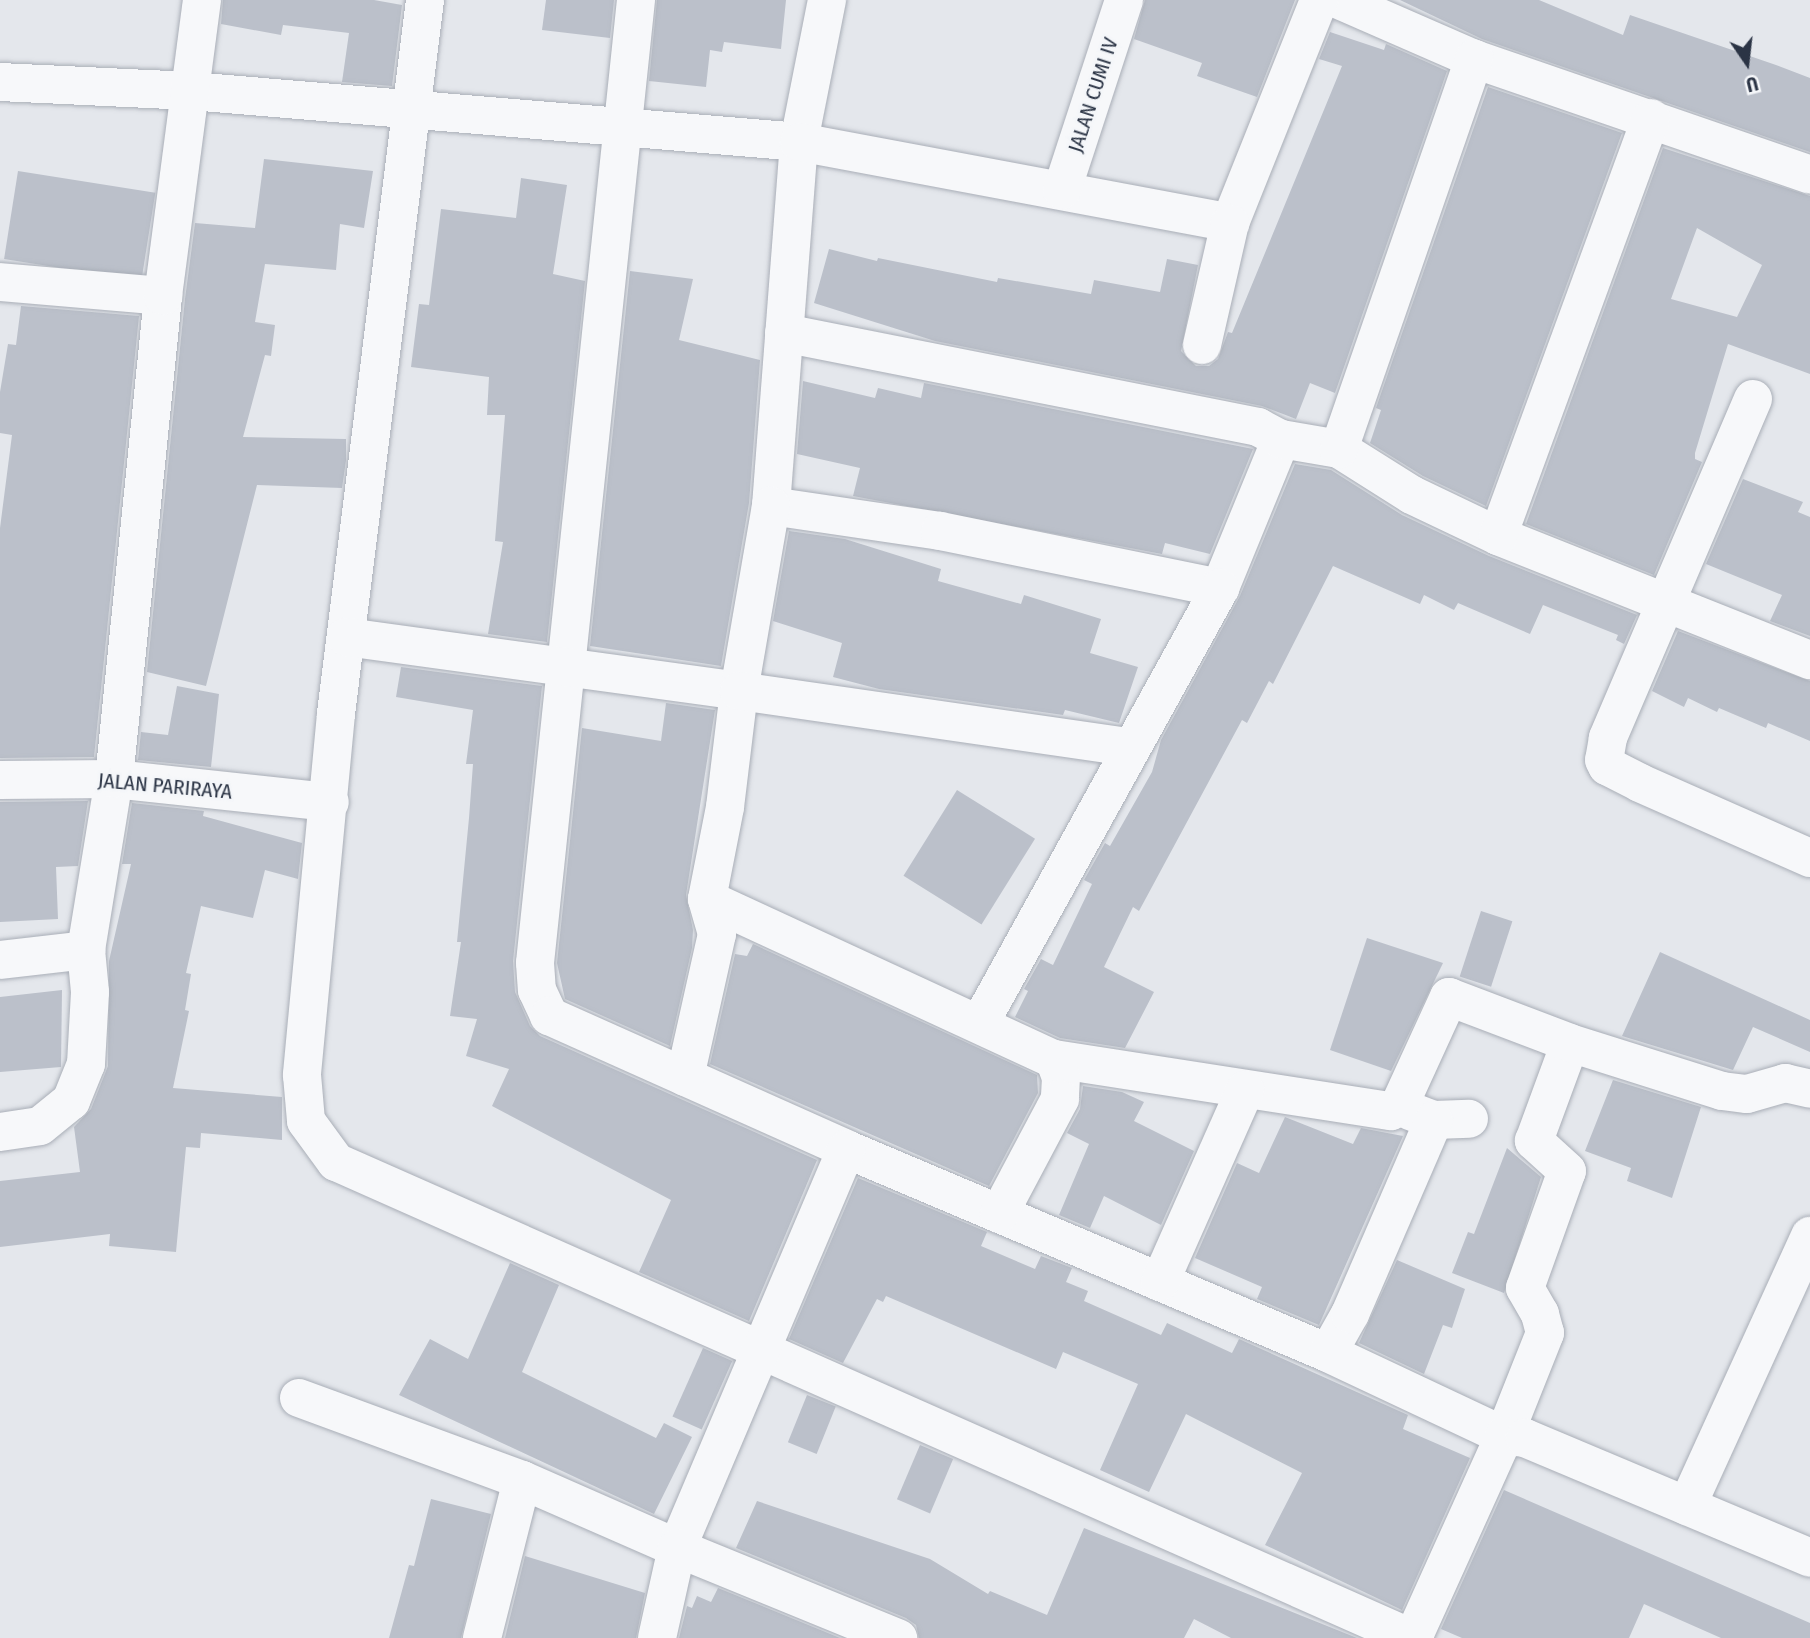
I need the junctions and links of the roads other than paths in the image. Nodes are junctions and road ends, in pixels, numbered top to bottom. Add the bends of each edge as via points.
1 (202, 0) edge
2 (425, 0) edge
3 (636, 0) edge
4 (827, 0) edge
5 (1124, 0) edge
6 (1319, 0) edge
7 (1339, 0) edge
8 (1474, 60) junction
9 (0, 82) edge
10 (191, 91) junction
11 (414, 112) junction
12 (1651, 118) junction
13 (623, 129) junction
14 (799, 142) junction
15 (1810, 175) edge
16 (1062, 190) junction
17 (1230, 223) junction
18 (0, 282) edge
19 (163, 296) junction
20 (785, 333) junction
21 (1202, 345) dead end
22 (1753, 398) dead end
23 (1281, 439) junction
24 (1339, 449) junction
25 (771, 506) junction
26 (1498, 536) junction
27 (1220, 588) junction
28 (1665, 599) junction
29 (345, 637) junction
30 (1810, 660) edge
31 (564, 666) junction
32 (739, 691) junction
33 (1130, 747) junction
34 (114, 779) junction
35 (0, 780) edge
36 (330, 802) junction
37 (1810, 858) edge
38 (707, 899) junction
39 (86, 950) junction
40 (0, 960) edge
41 (980, 1023) junction
42 (1570, 1043) junction
43 (1054, 1059) junction
44 (685, 1077) junction
45 (1810, 1089) edge
46 (1244, 1090) junction
47 (1398, 1107) junction
48 (0, 1132) edge
49 (846, 1149) junction
50 (999, 1214) junction
51 (1810, 1236) edge
52 (1160, 1282) junction
53 (765, 1350) junction
54 (1328, 1353) junction
55 (299, 1398) dead end
56 (1504, 1436) junction
57 (522, 1480) junction
58 (1687, 1506) junction
59 (677, 1548) junction
60 (1810, 1558) edge
61 (482, 1638) edge
62 (657, 1638) edge
63 (898, 1638) edge
64 (1412, 1638) edge

1 - 10 street
2 - 11 street
3 - 13 street
4 - 14 street
5 - 16 street, JALAN CUMI IV
6 - 17 street
7 - 8 street
8 - 12 street
8 - 24 street
9 - 10 street
10 - 11 street
10 - 19 street
11 - 13 street
11 - 29 street
12 - 15 street
12 - 26 street
13 - 14 street
13 - 31 street via 601,363
14 - 16 street
14 - 20 street
16 - 17 street
17 - 21 street
18 - 19 street
19 - 34 street
20 - 23 street via 1258,427
20 - 25 street
22 - 28 street
23 - 24 street
23 - 27 street
24 - 26 street via 1412,495
25 - 27 street via 940,531
25 - 32 street
26 - 28 street
27 - 33 street
28 - 30 street
28 - 37 street via 1608,738 1606,766
29 - 31 street
29 - 36 street
31 - 32 street
31 - 44 street via 535,963 537,990 549,1016
32 - 33 street
32 - 38 street via 725,807
33 - 41 street
34 - 35 street, JALAN PARIRAYA
34 - 36 street, JALAN PARIRAYA
34 - 39 street
36 - 53 street via 302,1105 306,1121 336,1162
38 - 41 street
38 - 44 street via 717,934
39 - 40 street
39 - 48 street via 90,992 86,1064 71,1101 40,1126
41 - 43 street
42 - 45 street via 1729,1092 1747,1094 1785,1083
42 - 47 street via 1449,997
42 - 56 street via 1534,1140 1567,1171 1525,1288 1545,1333
43 - 46 street
43 - 50 street via 1061,1077 1060,1099
44 - 49 street
46 - 47 street via 1382,1112
46 - 52 street
47 - 54 street via 1452,1120
49 - 50 street
49 - 53 street
50 - 52 street
51 - 58 street
52 - 54 street
53 - 59 street
53 - 64 street
54 - 56 street
55 - 57 street
56 - 58 street via 1525,1438
56 - 64 street
57 - 59 street
57 - 61 street
58 - 60 street
59 - 62 street
59 - 63 street

